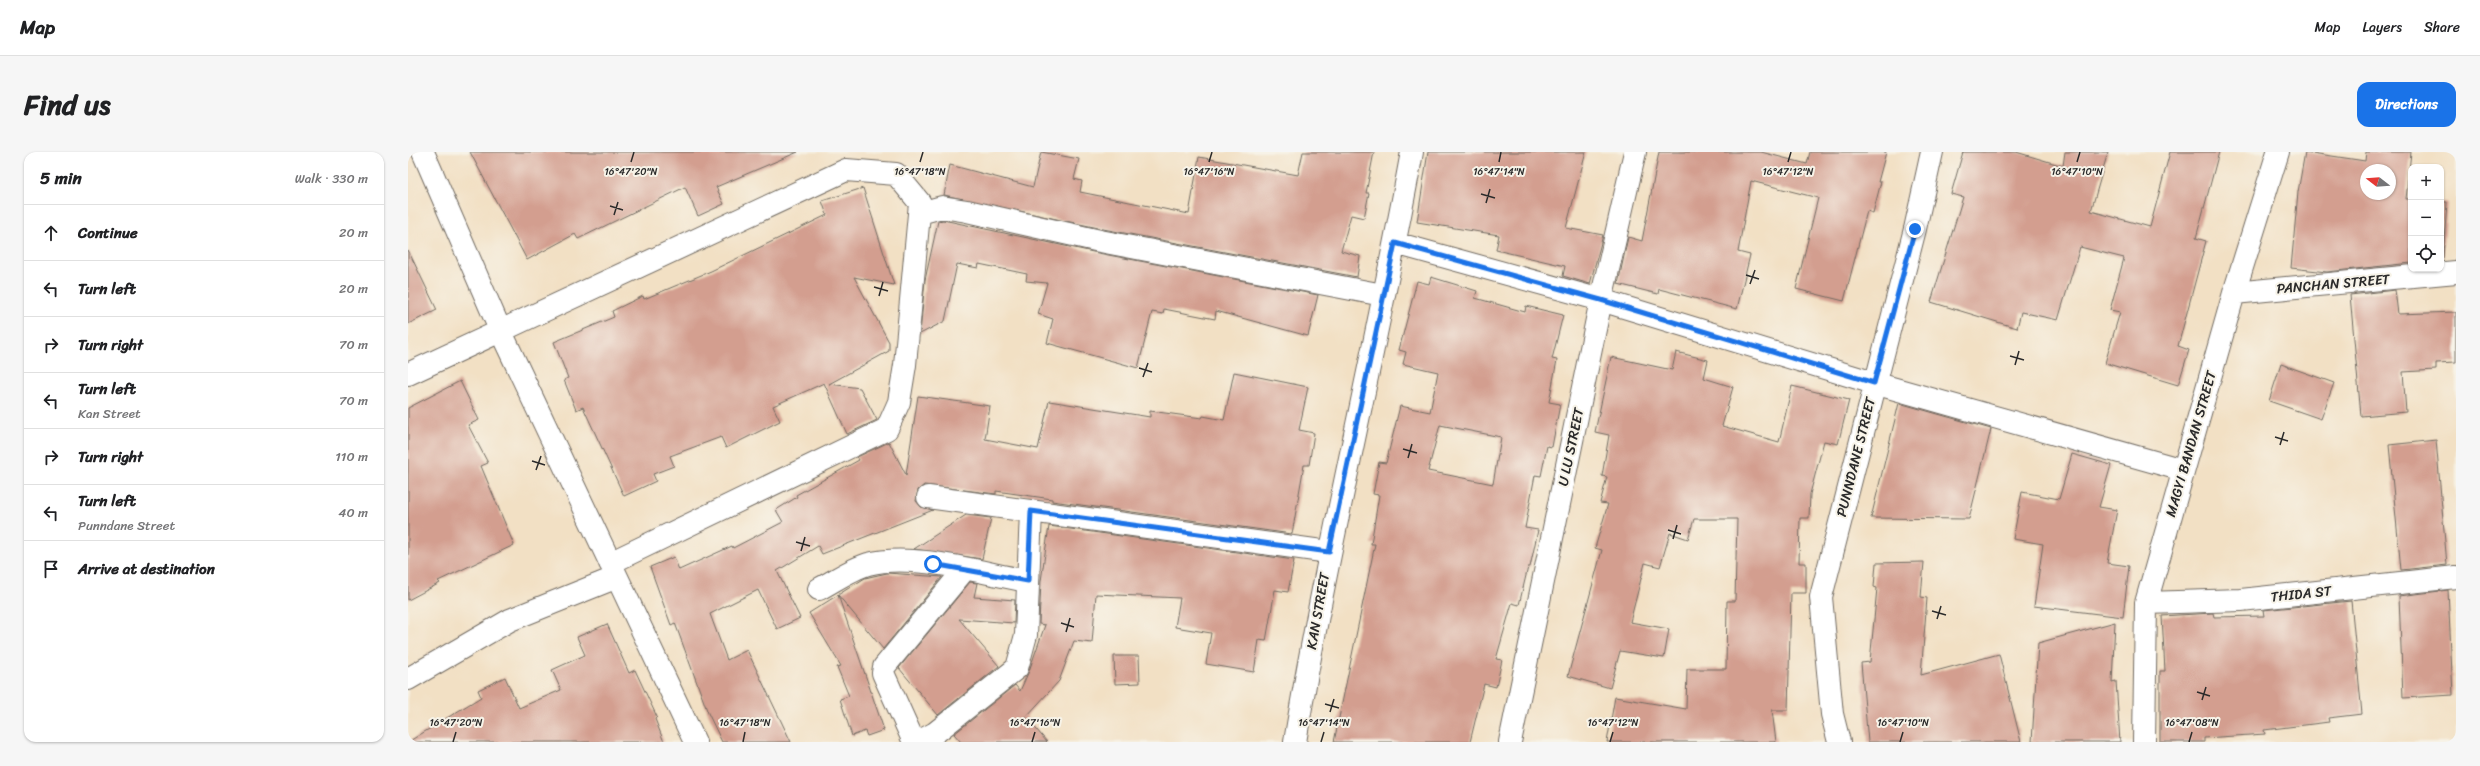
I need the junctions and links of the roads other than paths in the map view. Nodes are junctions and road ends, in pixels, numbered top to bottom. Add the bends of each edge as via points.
1 (423, 152) edge
2 (1412, 152) edge
3 (1635, 152) edge
4 (1932, 152) edge
5 (2278, 152) edge
6 (920, 213) junction
7 (1395, 243) junction
8 (2456, 272) edge
9 (2234, 293) junction
10 (1383, 296) junction
11 (1601, 300) junction
12 (501, 332) junction
13 (408, 374) edge
14 (1874, 383) junction
15 (2183, 470) junction
16 (928, 498) dead end
17 (1031, 511) junction
18 (1329, 552) junction
19 (613, 570) junction
20 (965, 570) junction
21 (2456, 577) edge
22 (1028, 581) junction
23 (819, 589) dead end
24 (2146, 603) junction
25 (408, 679) edge
26 (695, 742) edge
27 (914, 742) edge
28 (918, 742) edge
29 (1295, 742) edge
30 (1510, 742) edge
31 (1839, 742) edge
32 (2144, 742) edge

1 - 12 street
2 - 7 street, KAN STREET
3 - 11 street, U LU STREET
4 - 14 street, PUNNDANE STREET via 1915,229
5 - 9 street, MAGYI BANDAN STREET
6 - 10 street via 942,207 967,211 1100,241
6 - 12 street via 920,203 896,174 846,170
6 - 19 street via 905,365 899,402 887,429
7 - 10 street, KAN STREET
7 - 11 street
8 - 9 street, PANCHAN STREET
9 - 15 street, MAGYI BANDAN STREET
10 - 18 street, KAN STREET
11 - 14 street
11 - 30 street, U LU STREET
12 - 13 street
12 - 19 street
14 - 15 street
14 - 31 street, PUNNDANE STREET via 1820,597 1832,714
15 - 24 street, MAGYI BANDAN STREET
16 - 17 street
17 - 18 street
17 - 22 street
18 - 29 street, KAN STREET
19 - 25 street via 510,620
19 - 26 street
20 - 22 street
20 - 23 street via 897,560 867,565
20 - 27 street via 884,667 884,673
21 - 24 street, THIDA ST via 2241,600
22 - 28 street via 1026,635 1017,668 935,733
24 - 32 street, MAGYI BANDAN STREET

